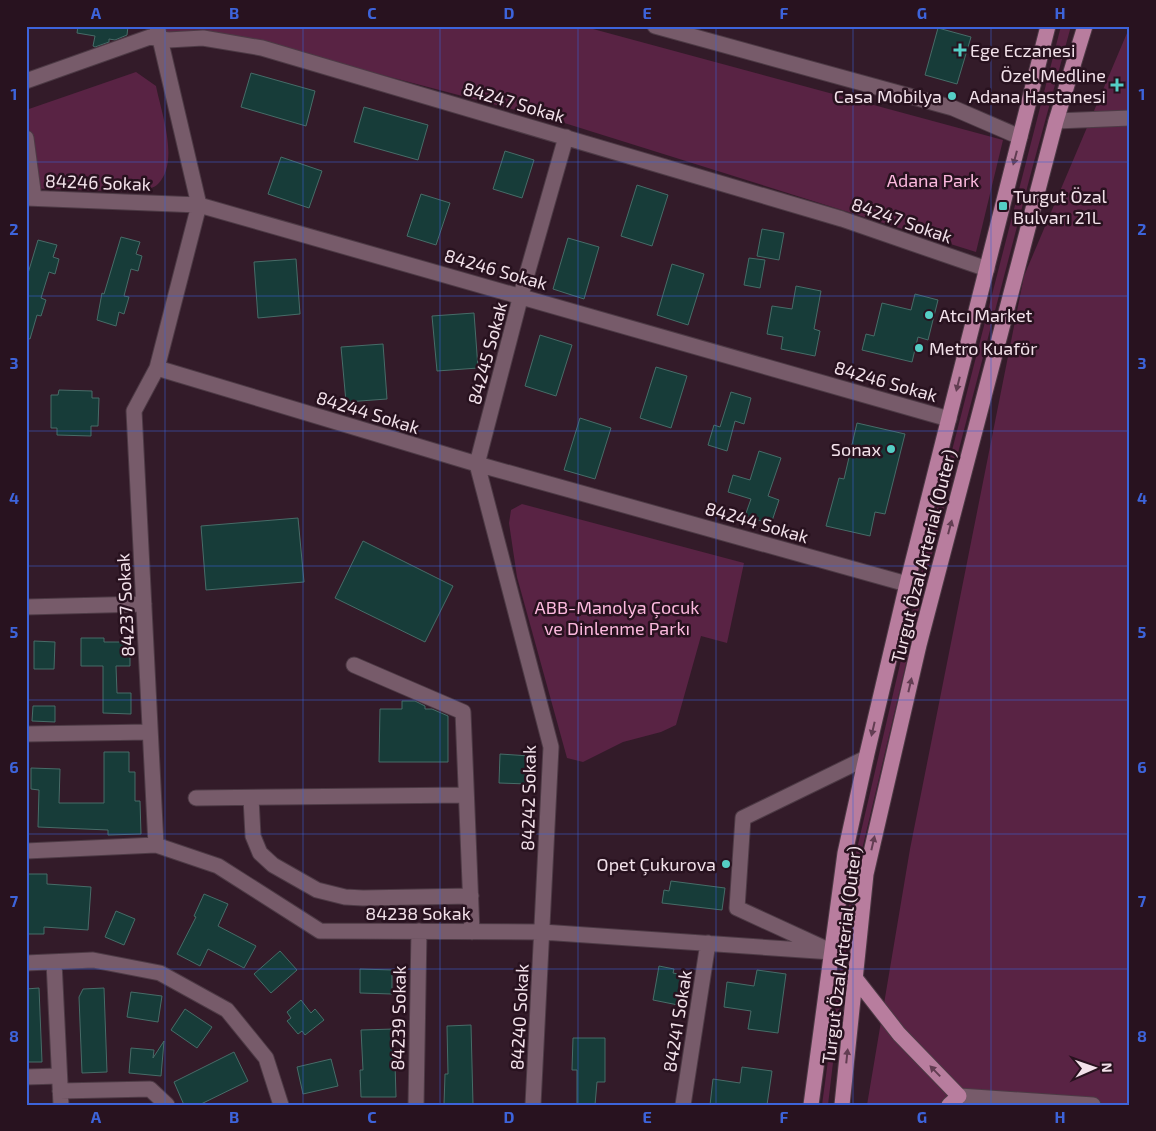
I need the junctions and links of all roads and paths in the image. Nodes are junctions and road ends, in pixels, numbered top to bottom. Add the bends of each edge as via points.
1 (655, 26) edge
2 (1048, 26) edge
3 (1085, 26) edge
4 (158, 32) edge
5 (26, 81) edge
6 (1130, 118) edge
7 (1056, 121) junction
8 (566, 137) junction
9 (1020, 137) junction
10 (26, 138) edge
11 (30, 198) edge
12 (199, 204) junction
13 (987, 269) junction
14 (521, 295) junction
15 (157, 368) junction
16 (949, 419) junction
17 (477, 464) junction
18 (907, 584) junction
19 (144, 604) junction
20 (26, 607) edge
21 (354, 665) dead end
22 (150, 732) junction
23 (26, 734) edge
24 (866, 758) junction
25 (466, 795) junction
26 (196, 798) dead end
27 (251, 798) junction
28 (156, 845) junction
29 (26, 850) edge
30 (470, 896) junction
31 (419, 931) junction
32 (472, 932) junction
33 (542, 932) junction
34 (708, 943) junction
35 (832, 952) junction
36 (54, 962) junction
37 (26, 963) edge
38 (856, 979) junction
39 (26, 1078) edge
40 (60, 1091) edge
41 (954, 1100) edge
42 (167, 1105) edge
43 (281, 1105) edge
44 (416, 1105) edge
45 (533, 1105) edge
46 (683, 1105) edge
47 (811, 1105) edge
48 (842, 1105) edge
49 (1093, 1105) edge

1 - 9 street via 953,108
2 - 9 main road, Turgut Özal Arterial (Outer)
3 - 7 main road, Turgut Özal Arterial (Outer)
4 - 5 street, 84247 Sokak
4 - 8 street, 84247 Sokak via 262,48
4 - 12 street
6 - 7 street
38 -> 7 main road, Turgut Özal Arterial (Outer) via 866,874 895,747
8 - 13 street, 84247 Sokak via 842,219
8 - 14 street, 84245 Sokak
9 -> 13 main road, Turgut Özal Arterial (Outer)
10 - 11 street
11 - 12 street, 84246 Sokak
12 - 14 street, 84246 Sokak
12 - 15 street
13 -> 16 main road, Turgut Özal Arterial (Outer)
14 - 16 street, 84246 Sokak
14 - 17 street, 84245 Sokak
15 - 17 street, 84244 Sokak
15 - 19 street, 84237 Sokak via 134,411
16 - 18 main road, Turgut Özal Arterial (Outer)
17 - 18 street, 84244 Sokak
17 - 33 street, 84242 Sokak via 551,747
18 -> 24 main road, Turgut Özal Arterial (Outer)
19 - 20 street
19 - 22 street, 84237 Sokak
21 - 25 street via 462,712
22 - 23 street
22 - 28 street, 84237 Sokak
24 - 35 main road, Turgut Özal Arterial (Outer) via 845,853
24 - 35 street via 743,818 737,908
25 - 27 street
25 - 30 street
26 - 27 street
27 - 30 street via 252,836 260,853 273,865 318,890 364,898
28 - 29 street, 84238 Sokak
28 - 31 street, 84238 Sokak via 218,866 320,931
30 - 32 street
31 - 32 street, 84238 Sokak
31 - 44 street, 84239 Sokak
32 - 33 street, 84238 Sokak
33 - 34 street, 84238 Sokak
33 - 45 street, 84240 Sokak
34 - 35 street, 84238 Sokak
34 - 46 street, 84241 Sokak
35 - 47 main road, Turgut Özal Arterial (Outer)
36 - 37 street
36 - 40 street
36 - 43 street via 93,960 160,973 227,1010 266,1058
41 -> 38 main road
48 -> 38 main road, Turgut Özal Arterial (Outer)
39 - 40 street
40 - 42 street via 150,1089
41 - 49 street

